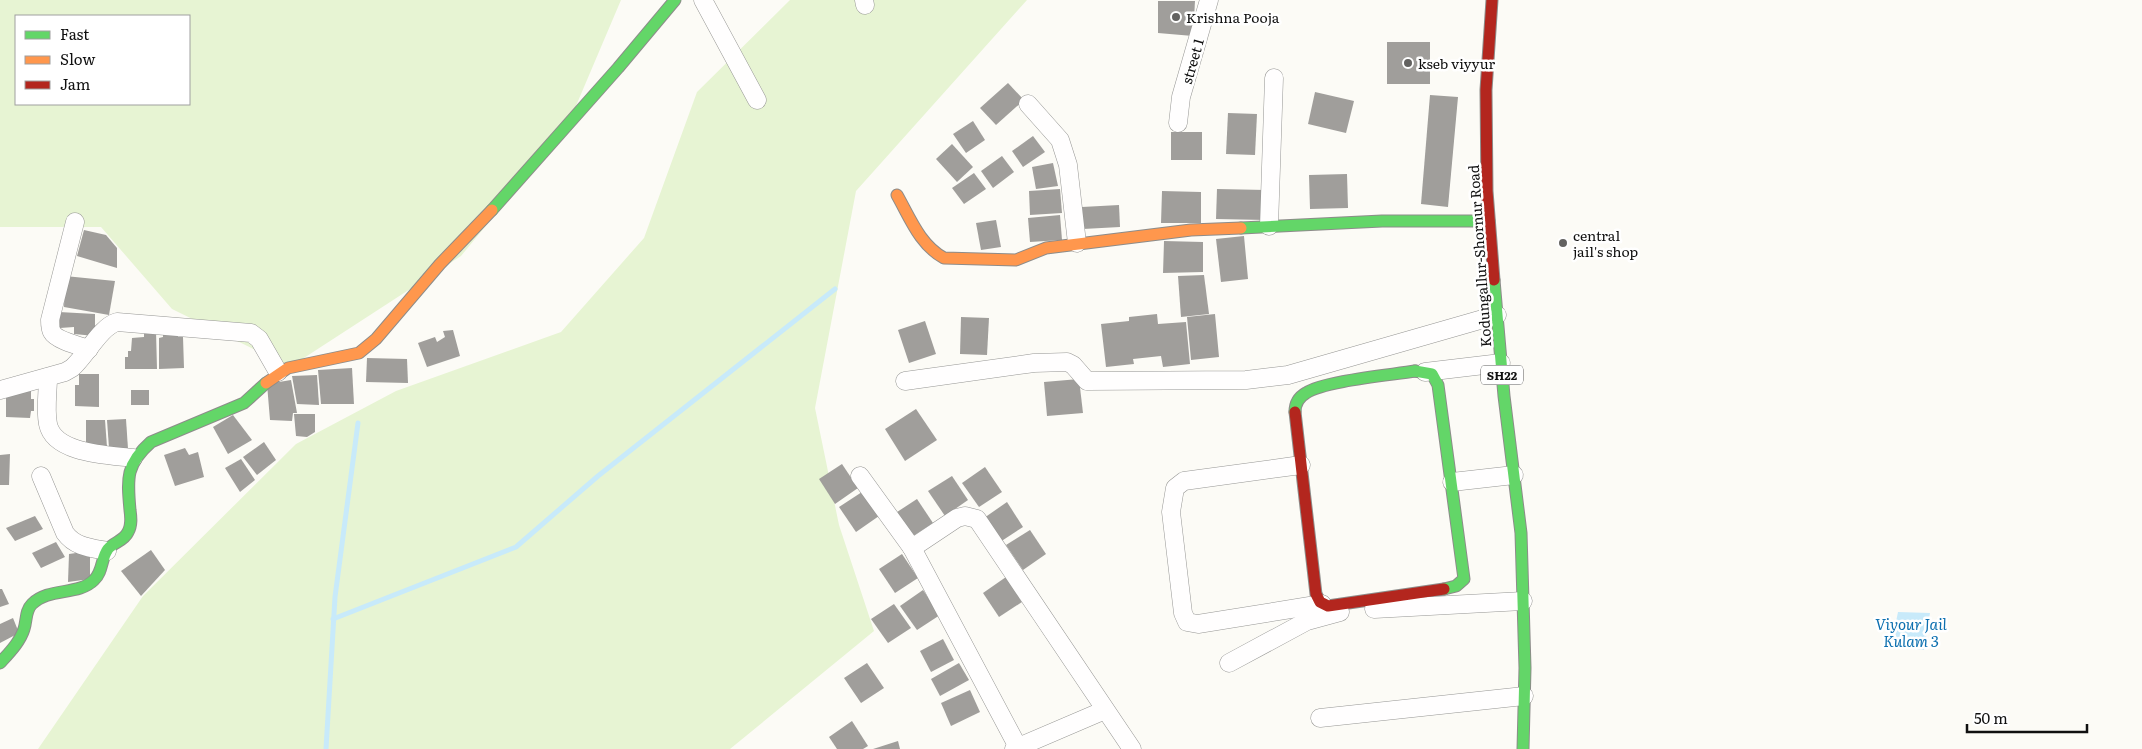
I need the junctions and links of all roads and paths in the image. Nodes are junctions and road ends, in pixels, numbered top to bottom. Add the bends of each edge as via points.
1 (675, 0) edge
2 (703, 0) edge
3 (1209, 0) edge
4 (1492, 0) edge
5 (1274, 78) dead end
6 (757, 100) dead end
7 (1028, 104) dead end
8 (1178, 123) dead end
9 (897, 195) dead end
10 (1490, 220) junction
11 (76, 222) dead end
12 (1268, 226) junction
13 (1077, 243) junction
14 (1497, 316) junction
15 (89, 349) junction
16 (1501, 363) junction
17 (278, 372) junction
18 (1425, 372) junction
19 (48, 377) junction
20 (905, 381) dead end
21 (0, 390) edge
22 (133, 458) junction
23 (1301, 465) junction
24 (1514, 475) junction
25 (41, 476) dead end
26 (860, 476) dead end
27 (1452, 482) junction
28 (912, 548) junction
29 (107, 551) junction
30 (1523, 601) junction
31 (1322, 604) junction
32 (0, 663) edge
33 (1229, 663) dead end
34 (1524, 696) junction
35 (1105, 710) junction
36 (1320, 718) dead end
37 (1017, 748) edge
38 (1132, 749) edge
39 (1524, 749) edge

1 - 17 street via 376,338 359,353
2 - 6 street
3 - 8 street, street 1 via 1181,97
4 - 10 street, Kodungallur-Shornur Road / SH22 via 1486,90
5 - 12 street
7 - 13 street via 1060,140 1068,164
9 - 13 street via 926,244 944,258 1016,260 1046,248
10 - 12 street
10 - 14 street, Kodungallur-Shornur Road / SH22
11 - 15 street via 50,329 58,338
12 - 13 street via 1191,230
14 - 16 street, Kodungallur-Shornur Road / SH22
14 - 20 street via 1288,375 1254,379 1087,381 1066,362 1034,363
15 - 17 street via 110,324 117,322 251,333 259,339
15 - 19 street via 72,368
16 - 18 street
16 - 24 street, Kodungallur-Shornur Road / SH22
17 - 22 street via 244,403 151,442
18 - 23 street via 1318,387 1301,395 1295,409
18 - 27 street via 1432,374 1438,385
19 - 21 street
19 - 22 street via 48,425 56,438 82,451
22 - 29 street via 128,475 131,520 128,532
23 - 31 street via 1316,594
23 - 31 street via 1184,481 1175,488 1171,512 1183,613 1188,622 1198,624
24 - 27 street
24 - 30 street, Kodungallur-Shornur Road / SH22 via 1521,533
25 - 29 street via 69,539 85,547
26 - 28 street
27 - 31 street via 1464,575 1461,583 1450,588 1328,606
28 - 35 street via 957,518 977,519
28 - 37 street
29 - 32 street via 93,582 45,595 33,602 18,642
30 - 33 street via 1334,613 1307,621
30 - 34 street, Kodungallur-Shornur Road / SH22
34 - 36 street
34 - 39 street, Kodungallur-Shornur Road / SH22
35 - 37 street
35 - 38 street

